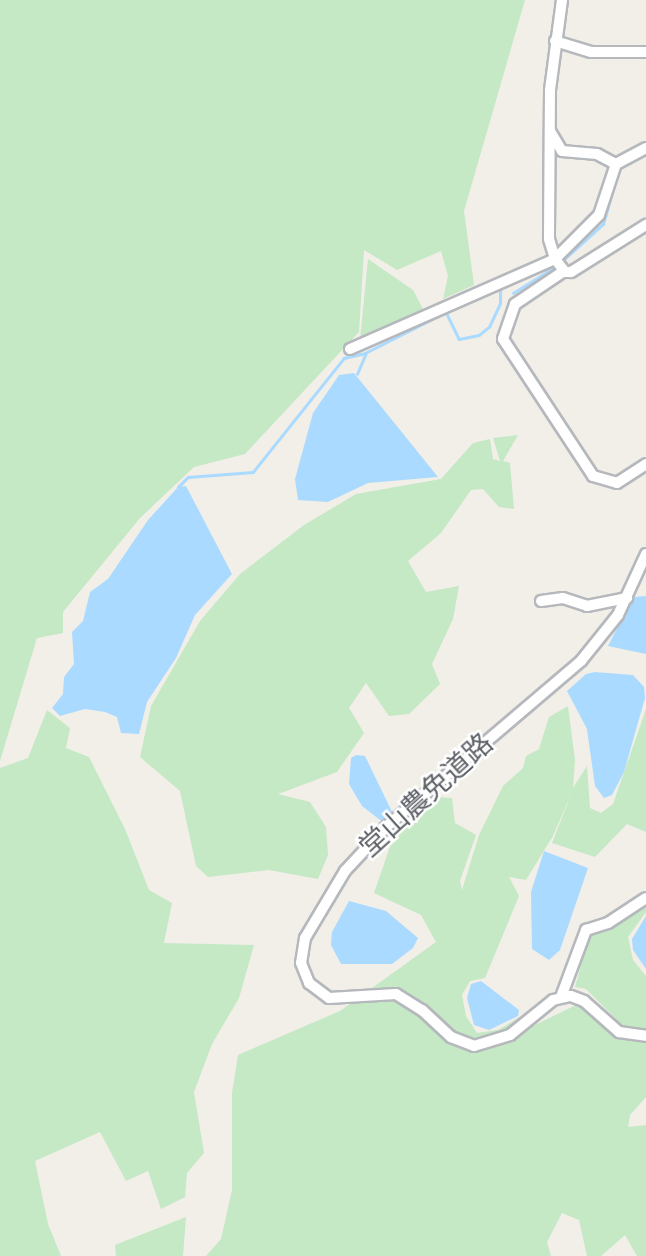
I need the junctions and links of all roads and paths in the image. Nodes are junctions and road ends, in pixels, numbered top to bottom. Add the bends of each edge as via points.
1 (562, 0) edge
2 (555, 41) junction
3 (646, 52) edge
4 (550, 131) junction
5 (646, 148) edge
6 (616, 164) junction
7 (646, 225) edge
8 (559, 265) junction
9 (349, 349) dead end
10 (646, 464) edge
11 (646, 554) edge
12 (627, 598) junction
13 (541, 601) dead end
14 (646, 898) edge
15 (561, 997) junction
16 (646, 1035) edge

1 - 2 street
2 - 3 street via 590,51
2 - 4 street
4 - 6 street via 562,151 597,154
4 - 8 street via 549,239
5 - 6 street
6 - 8 street via 599,215
7 - 8 street via 571,272
8 - 9 street
8 - 10 street via 515,304 503,339 593,476 617,483
11 - 12 street, 堂山農免道路
12 - 13 street via 587,606 563,598
12 - 15 street, 堂山農免道路 via 581,661 362,852 323,904 301,954 309,983 329,998 396,994 451,1037 474,1046 510,1035
14 - 15 street via 608,923 586,930
15 - 16 street via 584,1001 619,1032

